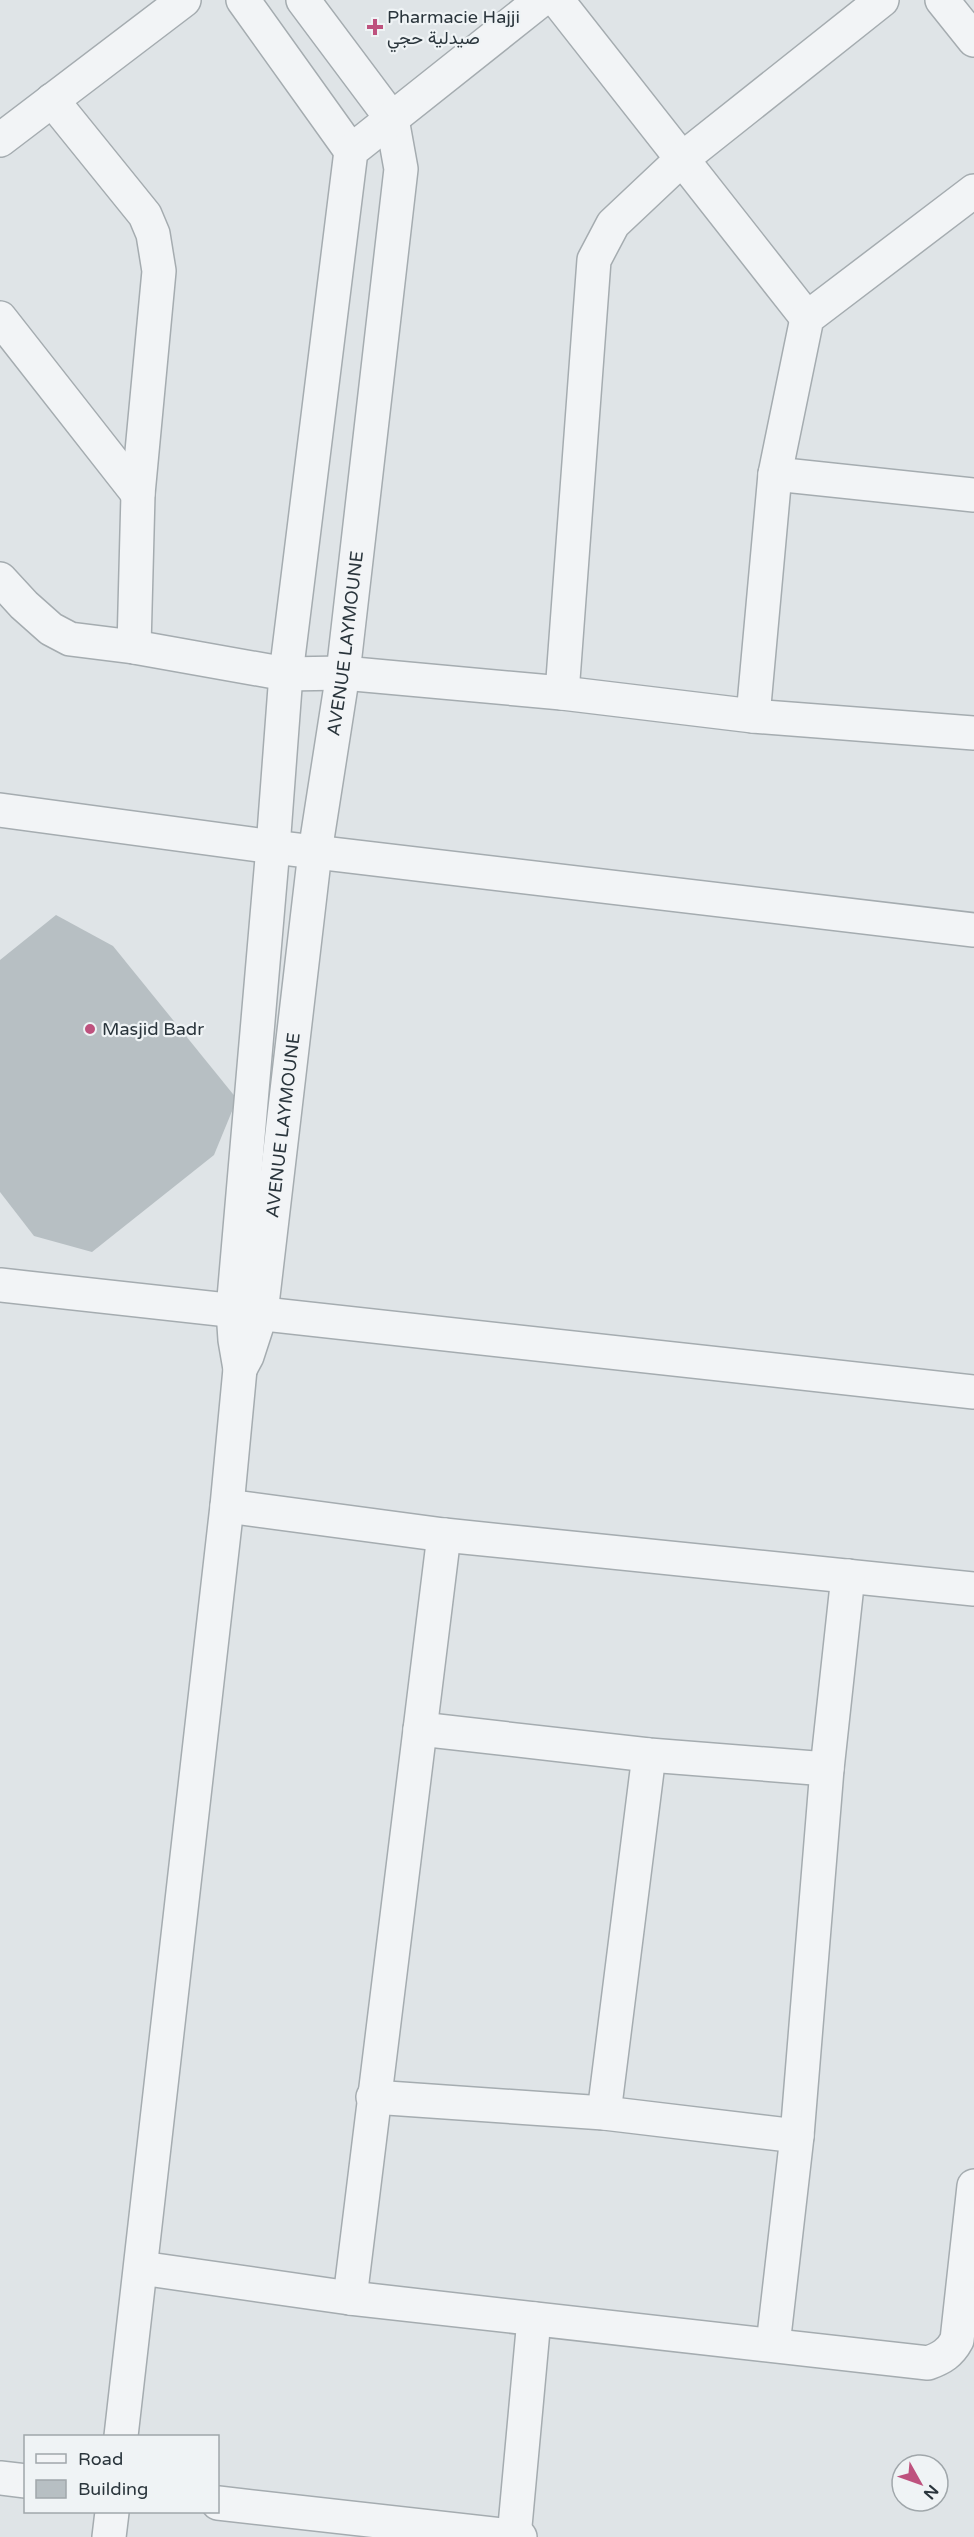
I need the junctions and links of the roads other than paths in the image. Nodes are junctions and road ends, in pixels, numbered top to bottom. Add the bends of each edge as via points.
1 (184, 0) edge
2 (243, 0) edge
3 (303, 0) edge
4 (541, 0) edge
5 (556, 0) edge
6 (882, 0) edge
7 (942, 0) edge
8 (974, 40) edge
9 (52, 100) junction
10 (392, 119) junction
11 (0, 140) edge
12 (351, 151) junction
13 (682, 159) junction
14 (974, 191) edge
15 (0, 318) edge
16 (807, 318) junction
17 (775, 474) junction
18 (138, 494) junction
19 (974, 495) edge
20 (0, 579) edge
21 (134, 647) junction
22 (286, 674) junction
23 (343, 674) junction
24 (562, 693) junction
25 (753, 716) junction
26 (974, 733) edge
27 (0, 810) edge
28 (273, 847) junction
29 (315, 852) junction
30 (974, 930) edge
31 (0, 1285) edge
32 (247, 1312) junction
33 (974, 1392) edge
34 (227, 1506) junction
35 (444, 1535) junction
36 (848, 1576) junction
37 (974, 1589) edge
38 (420, 1729) junction
39 (649, 1755) junction
40 (827, 1769) junction
41 (373, 2097) junction
42 (604, 2114) junction
43 (797, 2136) junction
44 (974, 2186) edge
45 (141, 2268) junction
46 (350, 2298) junction
47 (534, 2319) junction
48 (773, 2345) junction
49 (121, 2435) edge
50 (0, 2478) edge
51 (24, 2481) edge
52 (219, 2503) edge
53 (112, 2513) edge
54 (109, 2537) edge
55 (514, 2537) edge
56 (520, 2537) edge

1 - 9 street
2 - 12 street
3 - 10 street, AVENUE LAYMOUNE
4 - 10 street
5 - 13 street
6 - 13 street
7 - 8 street
9 - 11 street
9 - 18 street via 145,215 153,234 159,271
10 - 12 street
10 - 23 street, AVENUE LAYMOUNE via 402,169
12 - 22 street
13 - 16 street
13 - 24 street via 613,224 594,260
14 - 16 street
15 - 18 street
16 - 17 street
17 - 19 street
17 - 25 street
18 - 21 street
20 - 21 street via 44,623 70,639
21 - 22 street
22 - 23 street
22 - 28 street
23 - 24 street
23 - 29 street, AVENUE LAYMOUNE
24 - 25 street
25 - 26 street
27 - 28 street
28 - 29 street
28 - 32 street
29 - 30 street
29 - 32 street, AVENUE LAYMOUNE
31 - 32 street
32 - 33 street
32 - 34 street
34 - 35 street
34 - 45 street
35 - 36 street
35 - 38 street
36 - 37 street
36 - 40 street
38 - 39 street
38 - 41 street
39 - 40 street
39 - 42 street
40 - 43 street
41 - 42 street
41 - 46 street
42 - 43 street
43 - 48 street
44 - 48 street via 957,2340 943,2357 928,2363
45 - 46 street
45 - 49 street
46 - 47 street
47 - 48 street
47 - 55 street
50 - 51 street
52 - 55 street
53 - 54 street
55 - 56 street

